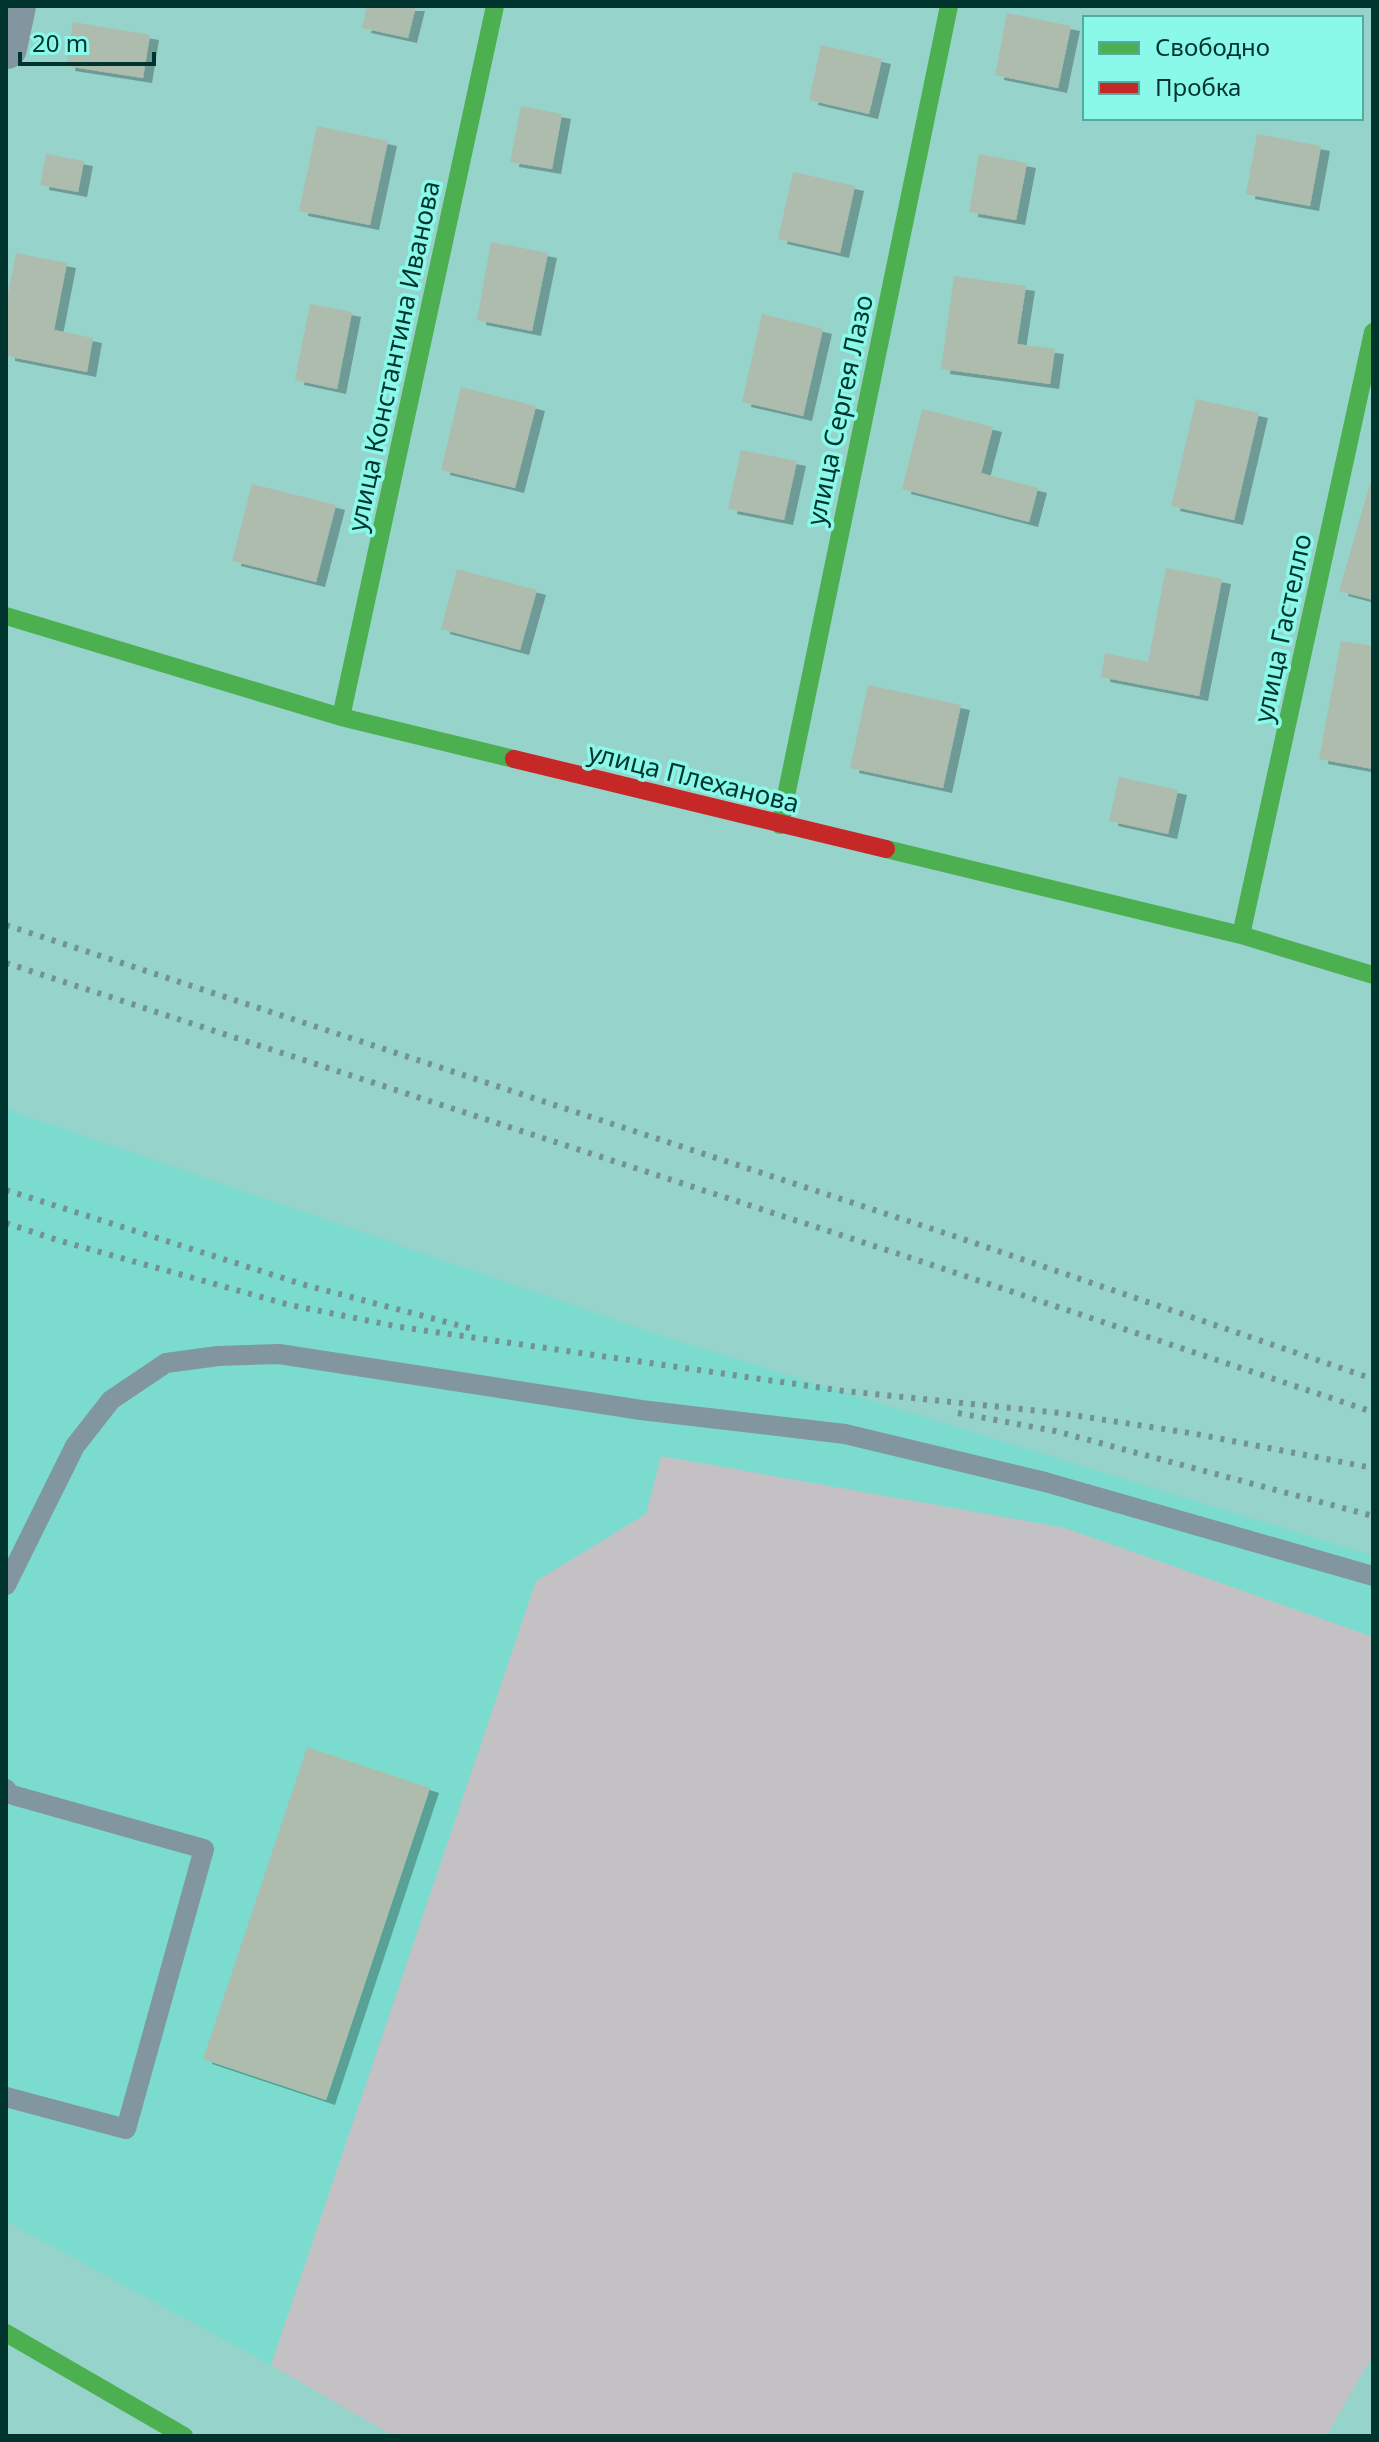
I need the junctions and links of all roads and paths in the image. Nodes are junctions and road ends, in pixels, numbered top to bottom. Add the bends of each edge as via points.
1 (15, 6) edge
2 (495, 6) edge
3 (949, 6) edge
4 (6, 48) edge
5 (1373, 332) edge
6 (6, 616) edge
7 (341, 717) junction
8 (780, 825) junction
9 (1241, 935) junction
10 (1373, 975) edge
11 (1373, 1576) edge
12 (6, 1585) edge
13 (7, 1796) edge
14 (6, 2097) edge
15 (6, 2333) edge
16 (184, 2436) edge

1 - 4 street
2 - 7 street, улица Константина Иванова
3 - 8 street, улица Сергея Лазо
5 - 9 street, улица Гастелло
6 - 7 street, улица Плеханова
7 - 8 street, улица Плеханова
8 - 9 street, улица Плеханова
9 - 10 street, улица Плеханова
11 - 12 lane via 1045,1482 845,1434 641,1410 279,1354 166,1363 111,1400 75,1446
13 - 14 lane via 204,1849 126,2129
15 - 16 street

